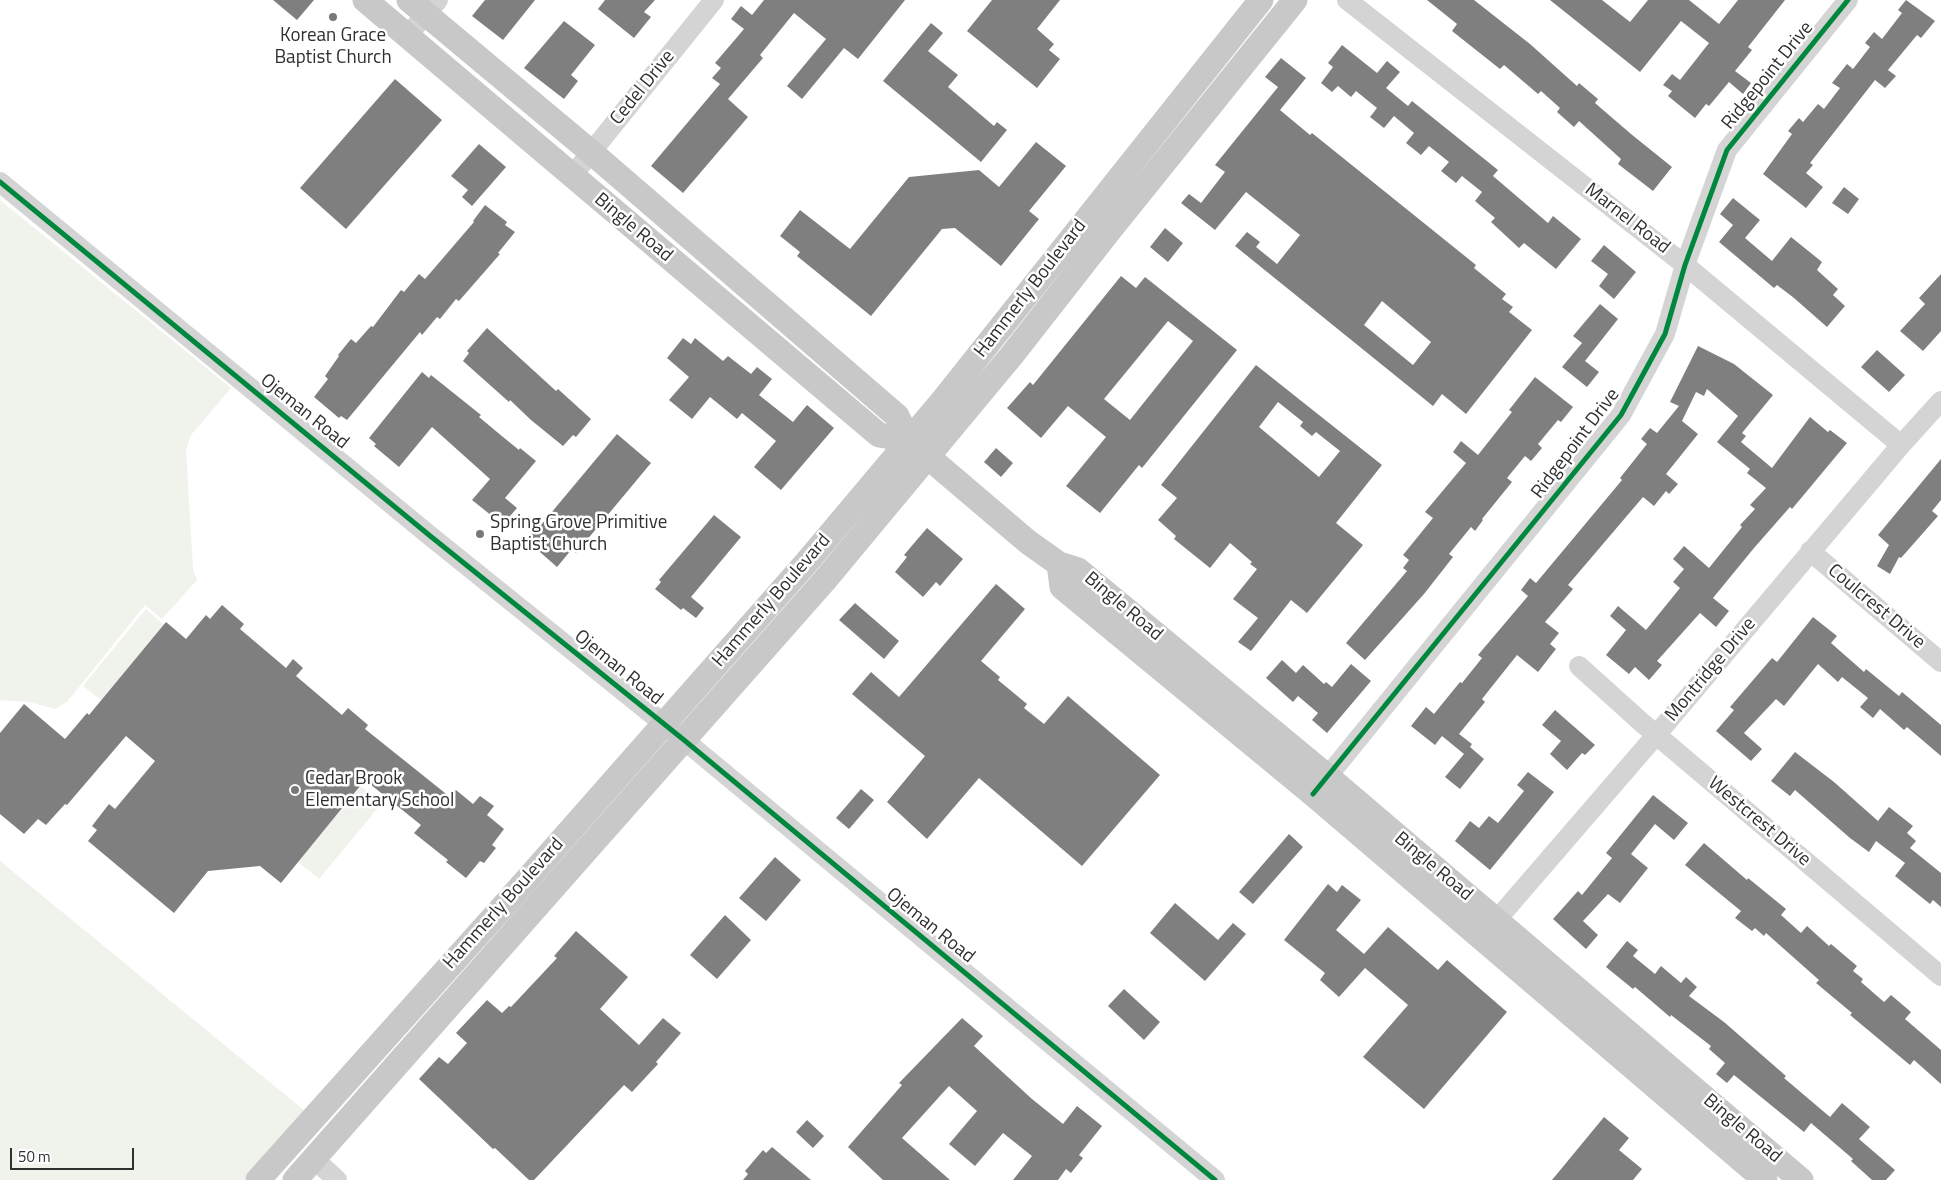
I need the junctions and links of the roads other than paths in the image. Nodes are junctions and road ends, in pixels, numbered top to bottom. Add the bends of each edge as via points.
1 (366, 0) edge
2 (714, 0) edge
3 (1260, 0) edge
4 (1296, 0) edge
5 (1347, 0) edge
6 (1848, 0) edge
7 (424, 5) edge
8 (407, 36) junction
9 (591, 152) junction
10 (572, 176) junction
11 (1119, 178) junction
12 (0, 182) edge
13 (1140, 193) junction
14 (1685, 264) junction
15 (739, 280) junction
16 (721, 302) junction
17 (1941, 402) edge
18 (909, 440) junction
19 (1901, 445) junction
20 (928, 457) junction
21 (1810, 551) junction
22 (1941, 662) edge
23 (1579, 666) dead end
24 (663, 724) junction
25 (1657, 734) junction
26 (684, 740) junction
27 (1320, 786) junction
28 (1488, 929) junction
29 (440, 976) junction
30 (1941, 976) edge
31 (459, 993) junction
32 (1634, 1053) junction
33 (314, 1159) junction
34 (1785, 1175) edge
35 (258, 1180) edge
36 (295, 1180) edge
37 (337, 1180) edge
38 (1215, 1180) edge
39 (1764, 1180) edge

1 - 8 main road, Bingle Road
2 - 9 street, Cedel Drive
3 - 11 main road, Hammerly Boulevard
4 - 13 main road, Hammerly Boulevard
5 - 14 street, Marnel Road
6 - 14 street, Ridgepoint Drive via 1728,150
7 - 8 street
7 - 9 main road, Bingle Road
8 - 10 main road, Bingle Road
9 - 10 street, Cedel Drive
9 - 15 main road, Bingle Road
10 - 16 main road, Bingle Road
11 - 13 main road
11 - 18 main road, Hammerly Boulevard
12 - 24 street, Ojeman Road
13 - 20 main road, Hammerly Boulevard
14 - 19 street, Marnel Road
14 - 27 street, Ridgepoint Drive via 1665,334 1621,415
15 - 16 main road
15 - 18 main road, Bingle Road via 897,416
16 - 18 main road, Bingle Road via 879,435
17 - 19 street, Montridge Drive
18 - 20 main road, Bingle Road
18 - 24 main road, Hammerly Boulevard via 806,563
19 - 21 street, Montridge Drive
20 - 26 main road, Hammerly Boulevard
20 - 27 main road, Bingle Road via 1028,542 1059,564 1078,570 1125,624
21 - 22 street, Coulcrest Drive
21 - 25 street, Montridge Drive
23 - 25 street, Westcrest Drive
24 - 26 street, Ojeman Road
24 - 29 main road, Hammerly Boulevard
25 - 28 street, Montridge Drive
25 - 30 street, Westcrest Drive
26 - 31 main road, Hammerly Boulevard
26 - 38 street, Ojeman Road
27 - 28 main road, Bingle Road
28 - 32 main road, Bingle Road
29 - 31 main road
29 - 35 main road, Hammerly Boulevard
31 - 33 main road, Hammerly Boulevard
32 - 34 main road, Bingle Road
32 - 39 main road, Bingle Road
33 - 36 main road, Hammerly Boulevard
33 - 37 street

